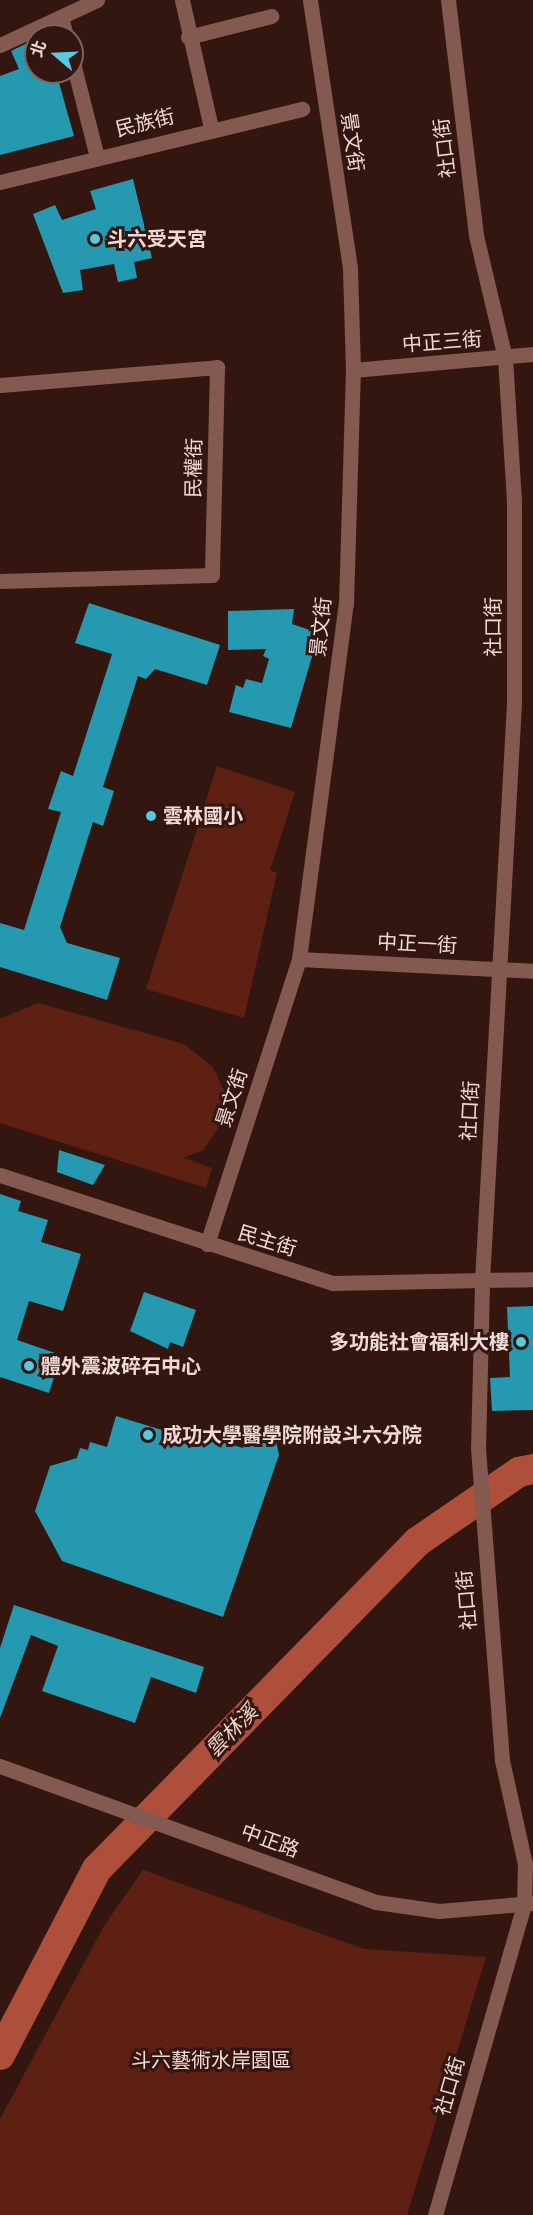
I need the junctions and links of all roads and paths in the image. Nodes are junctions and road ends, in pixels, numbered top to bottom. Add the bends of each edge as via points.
1 (97, 0) edge
2 (182, 0) edge
3 (310, 0) edge
4 (448, 0) edge
5 (271, 16) dead end
6 (61, 17) junction
7 (63, 24) edge
8 (188, 37) junction
9 (0, 45) edge
10 (79, 84) edge
11 (302, 109) dead end
12 (211, 128) junction
13 (98, 157) junction
14 (0, 182) edge
15 (533, 354) edge
16 (505, 358) junction
17 (353, 370) junction
18 (0, 385) edge
19 (0, 581) edge
20 (299, 959) junction
21 (499, 969) junction
22 (533, 971) edge
23 (0, 1175) edge
24 (207, 1245) junction
25 (533, 1279) edge
26 (482, 1281) junction
27 (0, 1766) edge
28 (529, 1904) edge
29 (435, 2215) edge

1 - 6 street
2 - 8 street
3 - 17 street, 景文街 via 350,268
4 - 16 street, 社口街 via 476,235
5 - 8 street
6 - 7 street
6 - 9 street
8 - 12 street
10 - 13 street
11 - 12 street, 民族街
12 - 13 street, 民族街
13 - 14 street, 民族街
15 - 16 street, 中正三街
16 - 17 street, 中正三街
16 - 21 street, 社口街 via 514,501 514,703
17 - 20 street, 景文街 via 346,604
18 - 19 street, 民權街 via 217,367 212,575
20 - 21 street, 中正一街
20 - 24 street, 景文街
21 - 22 street, 中正一街
21 - 26 street, 社口街
23 - 24 street, 民主街
24 - 26 street, 民主街 via 333,1283
25 - 26 street, 民主街
26 - 28 street, 社口街 via 478,1449 483,1538 502,1760 525,1864
27 - 28 street, 中正路 via 376,1902 439,1911
28 - 29 street, 社口街

